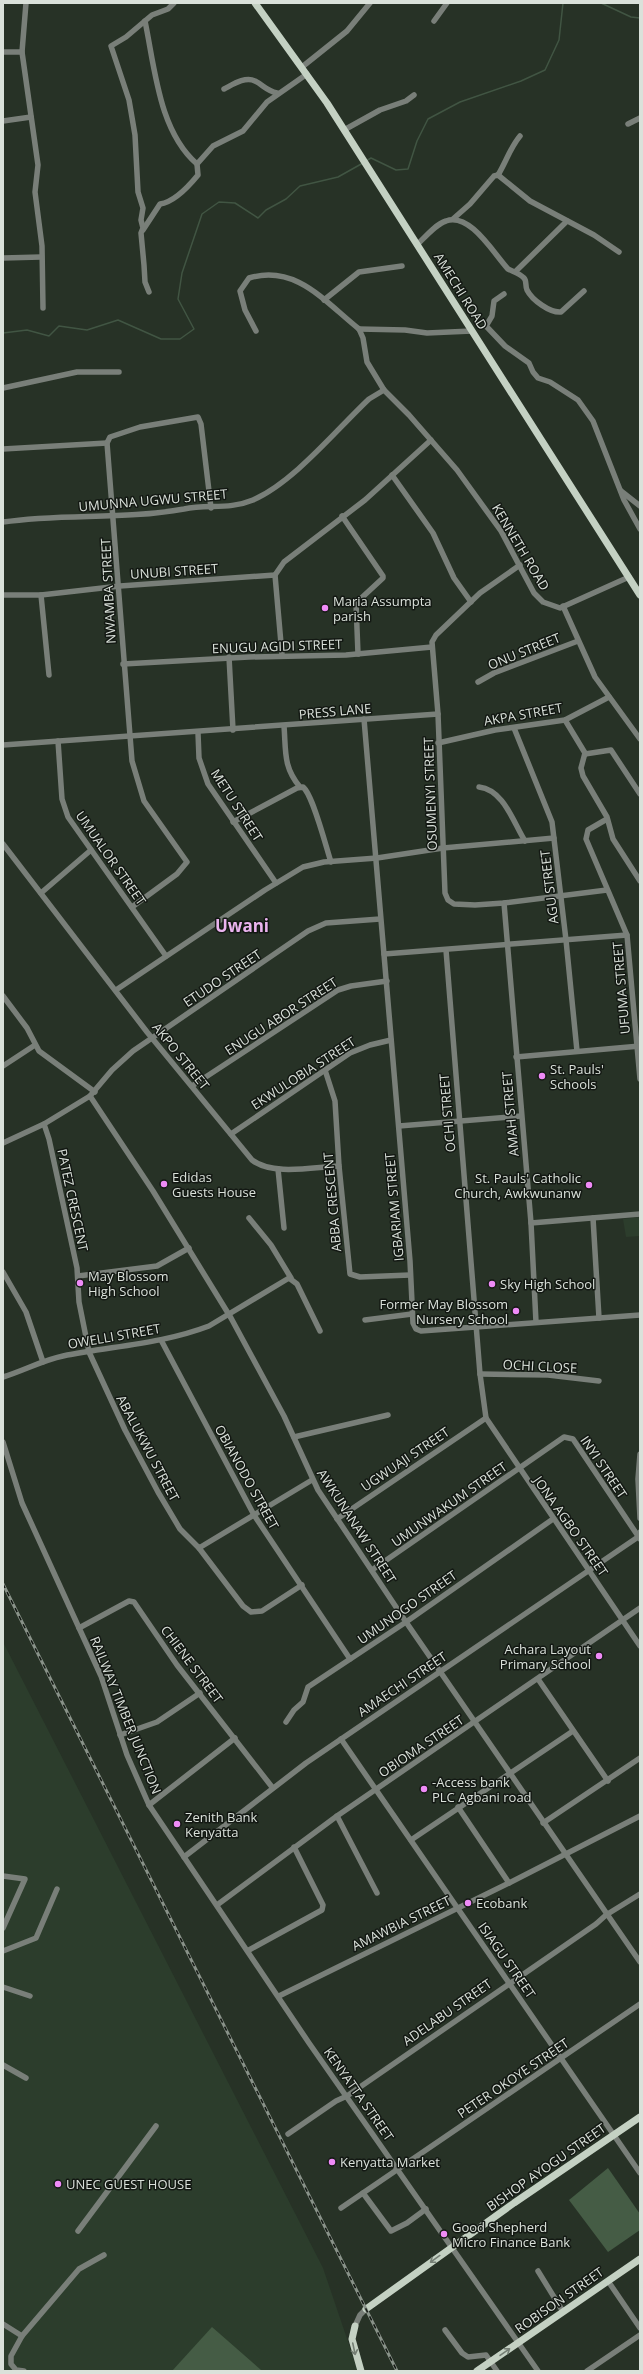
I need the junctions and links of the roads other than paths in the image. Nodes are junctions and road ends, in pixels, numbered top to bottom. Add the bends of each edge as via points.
1 (26, 3) edge
2 (174, 3) edge
3 (255, 3) edge
4 (370, 3) edge
5 (447, 3) edge
6 (145, 21) junction
7 (434, 21) dead end
8 (3, 52) edge
9 (22, 52) junction
10 (302, 67) junction
11 (307, 74) junction
12 (224, 89) dead end
13 (277, 93) junction
14 (414, 95) dead end
15 (31, 116) junction
16 (640, 118) edge
17 (3, 121) edge
18 (628, 124) dead end
19 (344, 130) junction
20 (520, 136) dead end
21 (197, 164) junction
22 (498, 175) junction
23 (453, 219) junction
24 (567, 221) junction
25 (141, 233) junction
26 (417, 245) junction
27 (619, 252) dead end
28 (41, 257) junction
29 (3, 258) edge
30 (402, 266) dead end
31 (516, 271) junction
32 (584, 291) dead end
33 (149, 292) dead end
34 (504, 294) dead end
35 (324, 300) junction
36 (43, 308) dead end
37 (359, 329) junction
38 (256, 331) dead end
39 (472, 332) junction
40 (119, 372) dead end
41 (3, 388) edge
42 (384, 390) junction
43 (431, 440) junction
44 (107, 443) junction
45 (3, 450) edge
46 (392, 475) junction
47 (620, 490) junction
48 (640, 506) edge
49 (211, 508) junction
50 (342, 516) junction
51 (114, 517) junction
52 (3, 522) edge
53 (640, 529) edge
54 (520, 565) junction
55 (275, 575) junction
56 (629, 577) junction
57 (120, 586) junction
58 (3, 595) edge
59 (41, 595) junction
60 (640, 595) edge
61 (471, 602) junction
62 (563, 606) junction
63 (578, 641) junction
64 (432, 647) junction
65 (358, 654) junction
66 (282, 655) junction
67 (229, 657) junction
68 (123, 664) junction
69 (49, 675) dead end
70 (478, 682) dead end
71 (609, 697) junction
72 (438, 714) junction
73 (364, 719) junction
74 (565, 720) junction
75 (284, 726) junction
76 (514, 728) junction
77 (233, 730) junction
78 (198, 733) junction
79 (131, 737) junction
80 (640, 739) edge
81 (58, 742) junction
82 (438, 743) junction
83 (3, 745) edge
84 (585, 754) junction
85 (300, 787) junction
86 (479, 787) dead end
87 (640, 794) edge
88 (607, 819) junction
89 (233, 822) junction
90 (554, 838) junction
91 (525, 841) junction
92 (3, 844) edge
93 (443, 848) junction
94 (91, 850) junction
95 (377, 858) junction
96 (331, 862) junction
97 (640, 880) edge
98 (276, 883) junction
99 (607, 890) junction
100 (41, 893) junction
101 (561, 896) junction
102 (504, 904) junction
103 (132, 907) junction
104 (380, 919) junction
105 (627, 935) junction
106 (566, 940) junction
107 (506, 945) junction
108 (446, 950) junction
109 (384, 954) junction
110 (166, 956) junction
111 (387, 981) junction
112 (116, 990) junction
113 (3, 996) edge
114 (152, 1038) junction
115 (391, 1040) junction
116 (35, 1045) junction
117 (639, 1046) edge
118 (577, 1051) junction
119 (516, 1057) junction
120 (3, 1066) edge
121 (326, 1070) junction
122 (640, 1079) edge
123 (192, 1086) junction
124 (92, 1094) junction
125 (521, 1116) junction
126 (459, 1122) junction
127 (44, 1124) junction
128 (399, 1126) junction
129 (231, 1134) junction
130 (3, 1143) edge
131 (338, 1166) junction
132 (278, 1169) junction
133 (640, 1214) edge
134 (248, 1218) dead end
135 (594, 1218) junction
136 (531, 1223) junction
137 (284, 1228) dead end
138 (189, 1248) junction
139 (3, 1272) edge
140 (410, 1275) junction
141 (78, 1276) junction
142 (291, 1278) junction
143 (412, 1314) junction
144 (228, 1315) junction
145 (640, 1315) edge
146 (599, 1318) junction
147 (365, 1320) dead end
148 (536, 1322) junction
149 (476, 1328) junction
150 (320, 1331) dead end
151 (161, 1340) junction
152 (89, 1352) junction
153 (44, 1362) junction
154 (480, 1374) junction
155 (3, 1377) edge
156 (599, 1381) dead end
157 (388, 1415) dead end
158 (486, 1418) junction
159 (294, 1437) junction
160 (3, 1442) edge
161 (640, 1454) edge
162 (519, 1469) junction
163 (312, 1480) junction
164 (254, 1515) junction
165 (640, 1518) edge
166 (337, 1519) junction
167 (553, 1519) junction
168 (639, 1536) edge
169 (199, 1548) junction
170 (372, 1570) junction
171 (587, 1570) junction
172 (302, 1585) junction
173 (640, 1608) edge
174 (623, 1621) junction
175 (406, 1622) junction
176 (79, 1628) junction
177 (640, 1646) edge
178 (350, 1659) junction
179 (440, 1672) junction
180 (538, 1679) junction
181 (200, 1693) junction
182 (286, 1722) dead end
183 (476, 1722) junction
184 (572, 1731) junction
185 (120, 1735) junction
186 (235, 1738) junction
187 (341, 1739) junction
188 (640, 1758) edge
189 (510, 1773) junction
190 (608, 1780) junction
191 (272, 1787) junction
192 (375, 1790) junction
193 (150, 1805) junction
194 (458, 1808) junction
195 (337, 1816) junction
196 (640, 1816) edge
197 (543, 1823) junction
198 (411, 1840) junction
199 (294, 1847) junction
200 (564, 1854) junction
201 (184, 1856) junction
202 (3, 1876) edge
203 (509, 1883) junction
204 (57, 1889) dead end
205 (377, 1893) dead end
206 (640, 1894) edge
207 (217, 1905) junction
208 (457, 1908) junction
209 (606, 1914) junction
210 (3, 1928) edge
211 (248, 1950) junction
212 (3, 1951) edge
213 (640, 1962) edge
214 (509, 1983) junction
215 (3, 1986) edge
216 (30, 1996) dead end
217 (279, 1996) junction
218 (640, 2004) edge
219 (561, 2060) junction
220 (3, 2065) edge
221 (26, 2078) dead end
222 (347, 2096) junction
223 (640, 2117) edge
224 (156, 2126) dead end
225 (288, 2134) dead end
226 (614, 2134) junction
227 (399, 2169) junction
228 (640, 2172) edge
229 (364, 2193) junction
230 (340, 2208) dead end
231 (426, 2209) junction
232 (78, 2231) dead end
233 (452, 2246) junction
234 (104, 2255) dead end
235 (640, 2259) edge
236 (538, 2271) dead end
237 (608, 2281) junction
238 (366, 2309) joint
239 (562, 2310) junction
240 (3, 2324) edge
241 (355, 2326) joint
242 (640, 2328) edge
243 (445, 2330) dead end
244 (640, 2335) edge
245 (22, 2336) junction
246 (518, 2342) junction
247 (491, 2362) junction
248 (24, 2371) edge
249 (361, 2371) edge
250 (477, 2371) edge
251 (497, 2371) edge
252 (538, 2371) edge
253 (587, 2371) edge

1 - 9 street
2 - 6 street
3 - 10 main road, AMECHI ROAD
4 - 10 street via 347,31
5 - 7 street
6 - 21 street via 160,94 174,136 185,153
6 - 25 street via 111,46 129,100 134,127 138,192 143,208
8 - 9 street
9 - 15 street
10 - 11 main road, AMECHI ROAD
11 - 13 street
11 - 19 main road, AMECHI ROAD
12 - 13 street via 248,80 255,81 267,91
13 - 21 street via 264,104 243,131 213,146
14 - 19 street
15 - 17 street
15 - 28 street via 38,165 35,192 42,246
16 - 18 street
19 - 26 main road, AMECHI ROAD
20 - 22 street via 511,147 507,162
21 - 25 street via 198,175 194,181 168,203 160,204
22 - 23 street via 494,176
22 - 24 street via 530,200
23 - 26 street via 440,224
23 - 31 street via 472,227 508,269
24 - 27 street
24 - 31 street
25 - 33 street via 145,282
26 - 39 main road, AMECHI ROAD
28 - 29 street
28 - 36 street
30 - 35 street via 359,272
31 - 32 street via 525,280 531,296 555,312 563,310
34 - 47 street via 494,301 492,316 486,326 505,346 529,363 538,378 550,382 578,400 593,421
35 - 37 street
35 - 38 street via 304,285 285,276 261,274 248,278 241,286 241,296
37 - 39 street via 427,333
37 - 42 street, KENNETH ROAD via 367,362
39 - 56 main road, AMECHI ROAD
40 - 41 street via 77,372
42 - 43 street, KENNETH ROAD
42 - 49 street, UMUNNA UGWU STREET via 369,399 294,471 271,489 243,503
43 - 46 street
43 - 54 street, KENNETH ROAD via 457,470 501,531
44 - 45 street
44 - 49 street via 111,436 140,426 198,418 201,424
44 - 51 street, NWAMBA STREET
46 - 50 street via 365,500
46 - 61 street via 433,534 454,578
47 - 48 street
47 - 53 street
49 - 51 street, UMUNNA UGWU STREET via 198,507
50 - 55 street via 282,564
50 - 65 street via 383,578 356,603
51 - 52 street, UMUNNA UGWU STREET via 24,518
51 - 57 street, NWAMBA STREET
54 - 61 street
54 - 62 street, KENNETH ROAD via 539,599 552,607
55 - 57 street, UNUBI STREET
55 - 66 street
56 - 60 main road, AMECHI ROAD
56 - 62 street
57 - 59 street, UNUBI STREET
57 - 68 street, NWAMBA STREET
58 - 59 street, UNUBI STREET
59 - 69 street
61 - 64 street via 436,635
62 - 63 street
63 - 70 street, ONU STREET via 494,673
63 - 71 street via 592,671
64 - 65 street, ENUGU AGIDI STREET
64 - 72 street, OSUMENYI STREET
65 - 66 street, ENUGU AGIDI STREET
66 - 67 street, ENUGU AGIDI STREET
67 - 68 street, ENUGU AGIDI STREET
67 - 77 street
68 - 79 street, NWAMBA STREET
71 - 74 street, AKPA STREET
71 - 80 street
72 - 73 street, PRESS LANE
72 - 82 street, OSUMENYI STREET
73 - 75 street, PRESS LANE
73 - 95 street, IGBARIAM STREET
74 - 76 street, AKPA STREET
74 - 84 street
75 - 77 street, PRESS LANE
75 - 85 street via 289,772
76 - 82 street, AKPA STREET
76 - 90 street, AGU STREET via 542,794 552,822
77 - 78 street, PRESS LANE
78 - 79 street, PRESS LANE
78 - 89 street, METU STREET via 199,758 204,776
79 - 81 street, PRESS LANE
79 - 103 street, NWAMBA STREET via 134,772 144,801 187,862 177,874
81 - 83 street, PRESS LANE
81 - 94 street, UMUALOR STREET via 63,806
82 - 93 street, OSUMENYI STREET
84 - 87 street via 611,750
84 - 88 street via 581,768 583,776
85 - 89 street
85 - 96 street via 306,790
86 - 91 street via 498,795
88 - 97 street via 613,839
88 - 99 street, UFUMA STREET via 591,827 586,836
89 - 98 street, METU STREET
90 - 91 street
90 - 101 street, AGU STREET
91 - 93 street
92 - 100 street, AKPO STREET
93 - 95 street
93 - 102 street, OSUMENYI STREET via 448,900 459,905
94 - 100 street
94 - 103 street, UMUALOR STREET
95 - 96 street
95 - 104 street, IGBARIAM STREET
96 - 98 street via 303,867
98 - 110 street
99 - 101 street, OSUMENYI STREET
99 - 105 street, UFUMA STREET via 620,914
100 - 112 street, AKPO STREET
101 - 102 street, OSUMENYI STREET
101 - 106 street, AGU STREET
102 - 107 street, AMAH STREET
103 - 110 street, UMUALOR STREET
104 - 109 street, IGBARIAM STREET
104 - 114 street, ETUDO STREET via 326,923 315,928
105 - 106 street
105 - 117 street, UFUMA STREET
106 - 107 street
106 - 118 street, AGU STREET
107 - 108 street
107 - 119 street, AMAH STREET
108 - 109 street
108 - 126 street, OCHI STREET
109 - 111 street, IGBARIAM STREET
110 - 112 street
111 - 115 street, IGBARIAM STREET
111 - 123 street, ENUGU ABOR STREET via 338,990
112 - 114 street, AKPO STREET
113 - 116 street via 27,1028
114 - 123 street, AKPO STREET
114 - 124 street, ETUDO STREET via 123,1060
115 - 121 street, EKWULOBIA STREET via 360,1048
115 - 128 street, IGBARIAM STREET
116 - 120 street
116 - 124 street
117 - 118 street
117 - 122 street, UFUMA STREET
118 - 119 street
119 - 125 street, AMAH STREET
121 - 129 street, EKWULOBIA STREET
121 - 131 street, ABBA CRESCENT via 336,1101
123 - 129 street, AKPO STREET
124 - 127 street, ETUDO STREET
124 - 138 street, AWKUNANAW STREET
125 - 126 street
125 - 136 street, AMAH STREET
126 - 128 street
126 - 149 street, OCHI STREET
127 - 130 street, ETUDO STREET
127 - 141 street, PATEZ CRESCENT
128 - 140 street, IGBARIAM STREET
129 - 132 street, AKPO STREET via 257,1164
131 - 132 street, AKPO STREET
131 - 140 street, ABBA CRESCENT via 350,1274 360,1277
132 - 137 street
133 - 135 street
134 - 142 street via 271,1245
135 - 136 street
135 - 146 street
136 - 148 street, AMAH STREET
138 - 141 street via 157,1266
138 - 144 street, AWKUNANAW STREET
139 - 153 street via 26,1312
140 - 143 street, IGBARIAM STREET
141 - 152 street, PATEZ CRESCENT via 79,1302
142 - 144 street, OWELLI STREET
142 - 150 street via 297,1284
143 - 147 street
143 - 149 street, IGBARIAM STREET via 413,1323 420,1331
144 - 151 street, OWELLI STREET via 197,1330
144 - 159 street, AWKUNANAW STREET via 272,1392
145 - 146 street, IGBARIAM STREET
146 - 148 street, IGBARIAM STREET
148 - 149 street, IGBARIAM STREET
149 - 154 street, OCHI STREET
151 - 152 street, OWELLI STREET
151 - 164 street, OBIANODO STREET
152 - 153 street, OWELLI STREET
152 - 169 street, ABALUKWU STREET via 125,1430 158,1492 180,1529
153 - 155 street, OWELLI STREET
154 - 156 street, OCHI CLOSE via 548,1375
154 - 158 street, OCHI STREET
157 - 159 street
158 - 162 street, JONA AGBO STREET
158 - 166 street, UGWUAJI STREET
159 - 163 street, AWKUNANAW STREET
160 - 176 street, RAILWAY TIMBER JUNCTION via 22,1503
161 - 165 street
162 - 167 street, JONA AGBO STREET
162 - 168 street, INYI STREET via 564,1438 573,1439
162 - 170 street, UMUNWAKUM STREET
163 - 164 street
163 - 166 street, AWKUNANAW STREET
164 - 169 street
164 - 172 street, OBIANODO STREET
166 - 170 street, AWKUNANAW STREET
167 - 171 street, JONA AGBO STREET
167 - 175 street, UMUNOGO STREET
168 - 171 street, AMAECHI STREET
169 - 172 street, ABALUKWU STREET via 243,1606 251,1612 262,1611
170 - 175 street, AWKUNANAW STREET
171 - 174 street, JONA AGBO STREET
171 - 179 street, AMAECHI STREET
172 - 178 street, OBIANODO STREET
173 - 174 street, OBIOMA STREET
174 - 177 street, JONA AGBO STREET
174 - 180 street, OBIOMA STREET
175 - 178 street, UMUNOGO STREET
175 - 179 street, AWKUNANAW STREET
176 - 181 street, CHIENE STREET via 129,1601 134,1602 157,1638
176 - 185 street, RAILWAY TIMBER JUNCTION via 101,1676
178 - 182 street, UMUNOGO STREET via 308,1687 304,1702 294,1710
179 - 183 street, AWKUNANAW STREET
179 - 187 street, AMAECHI STREET
180 - 183 street, OBIOMA STREET
180 - 184 street
181 - 185 street via 157,1722
181 - 186 street, CHIENE STREET
183 - 189 street, AWKUNANAW STREET
183 - 192 street, OBIOMA STREET
184 - 189 street
184 - 190 street
185 - 193 street, RAILWAY TIMBER JUNCTION
186 - 191 street, CHIENE STREET
186 - 193 street
187 - 191 street, AMAECHI STREET
187 - 192 street, ISIAGU STREET
188 - 190 street
189 - 194 street
189 - 197 street, AWKUNANAW STREET
190 - 197 street
191 - 201 street, AMAECHI STREET
192 - 195 street, OBIOMA STREET
192 - 198 street, ISIAGU STREET
193 - 201 street, RAILWAY TIMBER JUNCTION
194 - 198 street
194 - 203 street
195 - 199 street, OBIOMA STREET
195 - 205 street
196 - 200 street, AMAWBIA STREET
197 - 200 street, AWKUNANAW STREET
198 - 208 street, ISIAGU STREET
199 - 207 street, OBIOMA STREET
199 - 211 street via 323,1905 322,1910
200 - 203 street, AMAWBIA STREET
200 - 209 street, AWKUNANAW STREET
201 - 207 street, RAILWAY TIMBER JUNCTION
202 - 210 street via 25,1879
203 - 208 street, AMAWBIA STREET
204 - 212 street via 36,1938
206 - 209 street, ADELABU STREET
207 - 211 street, RAILWAY TIMBER JUNCTION
208 - 214 street, ISIAGU STREET
208 - 217 street, AMAWBIA STREET
209 - 213 street, AWKUNANAW STREET
209 - 214 street, ADELABU STREET via 596,1924
211 - 217 street, RAILWAY TIMBER JUNCTION
214 - 219 street, ISIAGU STREET
214 - 222 street, ADELABU STREET
215 - 216 street
217 - 222 street, KENYATTA STREET
218 - 219 street, PETER OKOYE STREET
219 - 226 street, ISIAGU STREET
219 - 227 street, PETER OKOYE STREET
220 - 221 street
222 - 225 street, ADELABU STREET
222 - 227 street, KENYATTA STREET
223 - 226 main road, BISHOP AYOGU STREET
224 - 232 street
226 - 228 street, ISIAGU STREET
226 - 233 main road, BISHOP AYOGU STREET
227 - 229 street, PETER OKOYE STREET
227 - 231 street, KENYATTA STREET
229 - 230 street, PETER OKOYE STREET
229 - 231 street via 391,2231
231 - 233 street, KENYATTA STREET
233 -> 238 main road, BISHOP AYOGU STREET
233 - 246 street, KENYATTA STREET
234 - 245 street via 79,2269
235 - 237 main road, ROBISON STREET
236 - 239 street
237 - 239 main road, ROBISON STREET
237 - 242 street
238 - 241 street, BISHOP AYOGU STREET
239 - 246 main road, ROBISON STREET
240 - 245 street
241 -> 249 main road via 352,2339
243 - 247 street via 465,2355 471,2358 486,2355
244 - 253 street
245 - 248 street via 11,2356 11,2364 16,2370
247 -> 246 main road, ROBISON STREET
246 - 252 street, KENYATTA STREET
247 - 250 main road, ROBISON STREET
247 - 251 street

